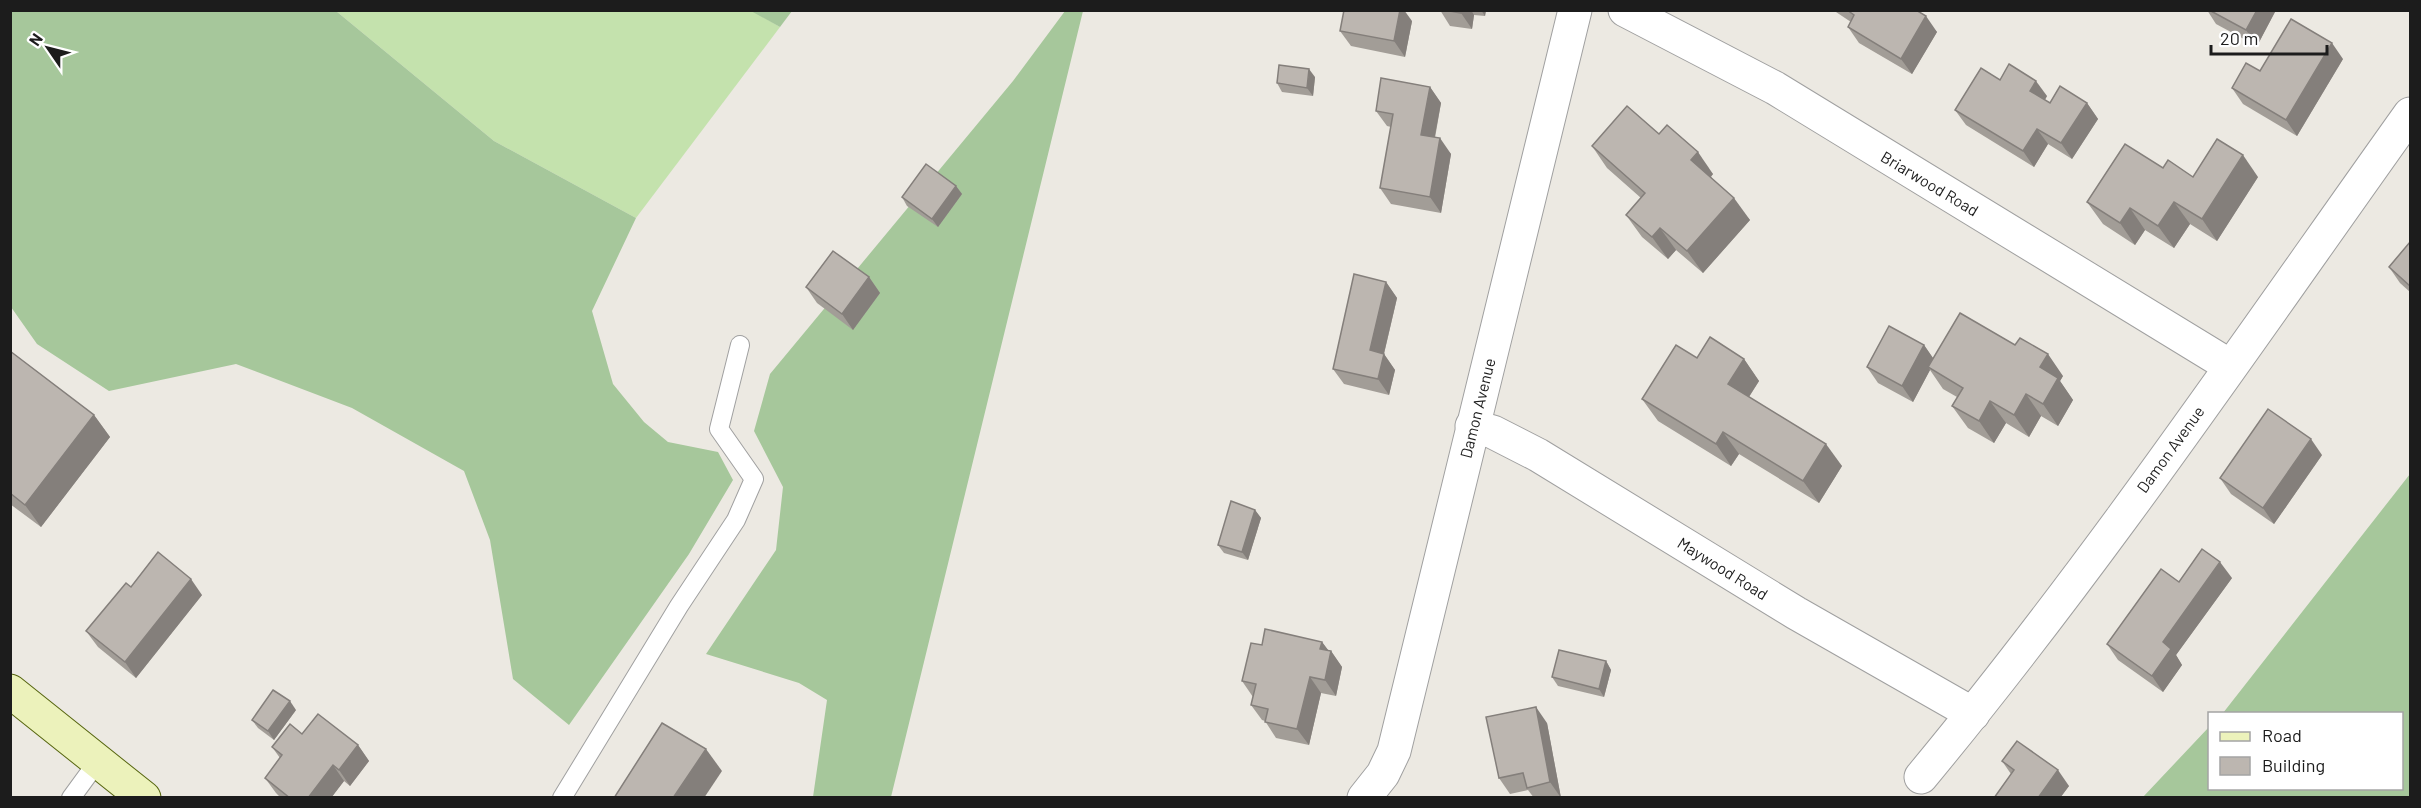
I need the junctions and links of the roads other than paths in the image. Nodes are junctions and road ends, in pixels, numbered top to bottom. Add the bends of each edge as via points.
1 (1575, 10) edge
2 (1625, 10) edge
3 (2410, 114) edge
4 (740, 345) dead end
5 (2229, 366) junction
6 (1472, 426) junction
7 (10, 691) edge
8 (1973, 714) junction
9 (98, 761) junction
10 (1921, 777) dead end
11 (71, 798) edge
12 (144, 798) edge
13 (562, 798) edge
14 (1364, 798) edge

1 - 6 street, Damon Avenue
2 - 5 street, Briarwood Road via 1775,88
3 - 5 street, Damon Avenue
4 - 13 lane via 719,429 754,479 736,520
5 - 8 street, Damon Avenue
6 - 8 street, Maywood Road via 1515,442 1796,613
6 - 14 street, Damon Avenue via 1394,751 1383,774
7 - 9 main road
8 - 10 street, Damon Avenue
9 - 11 lane
9 - 12 main road

